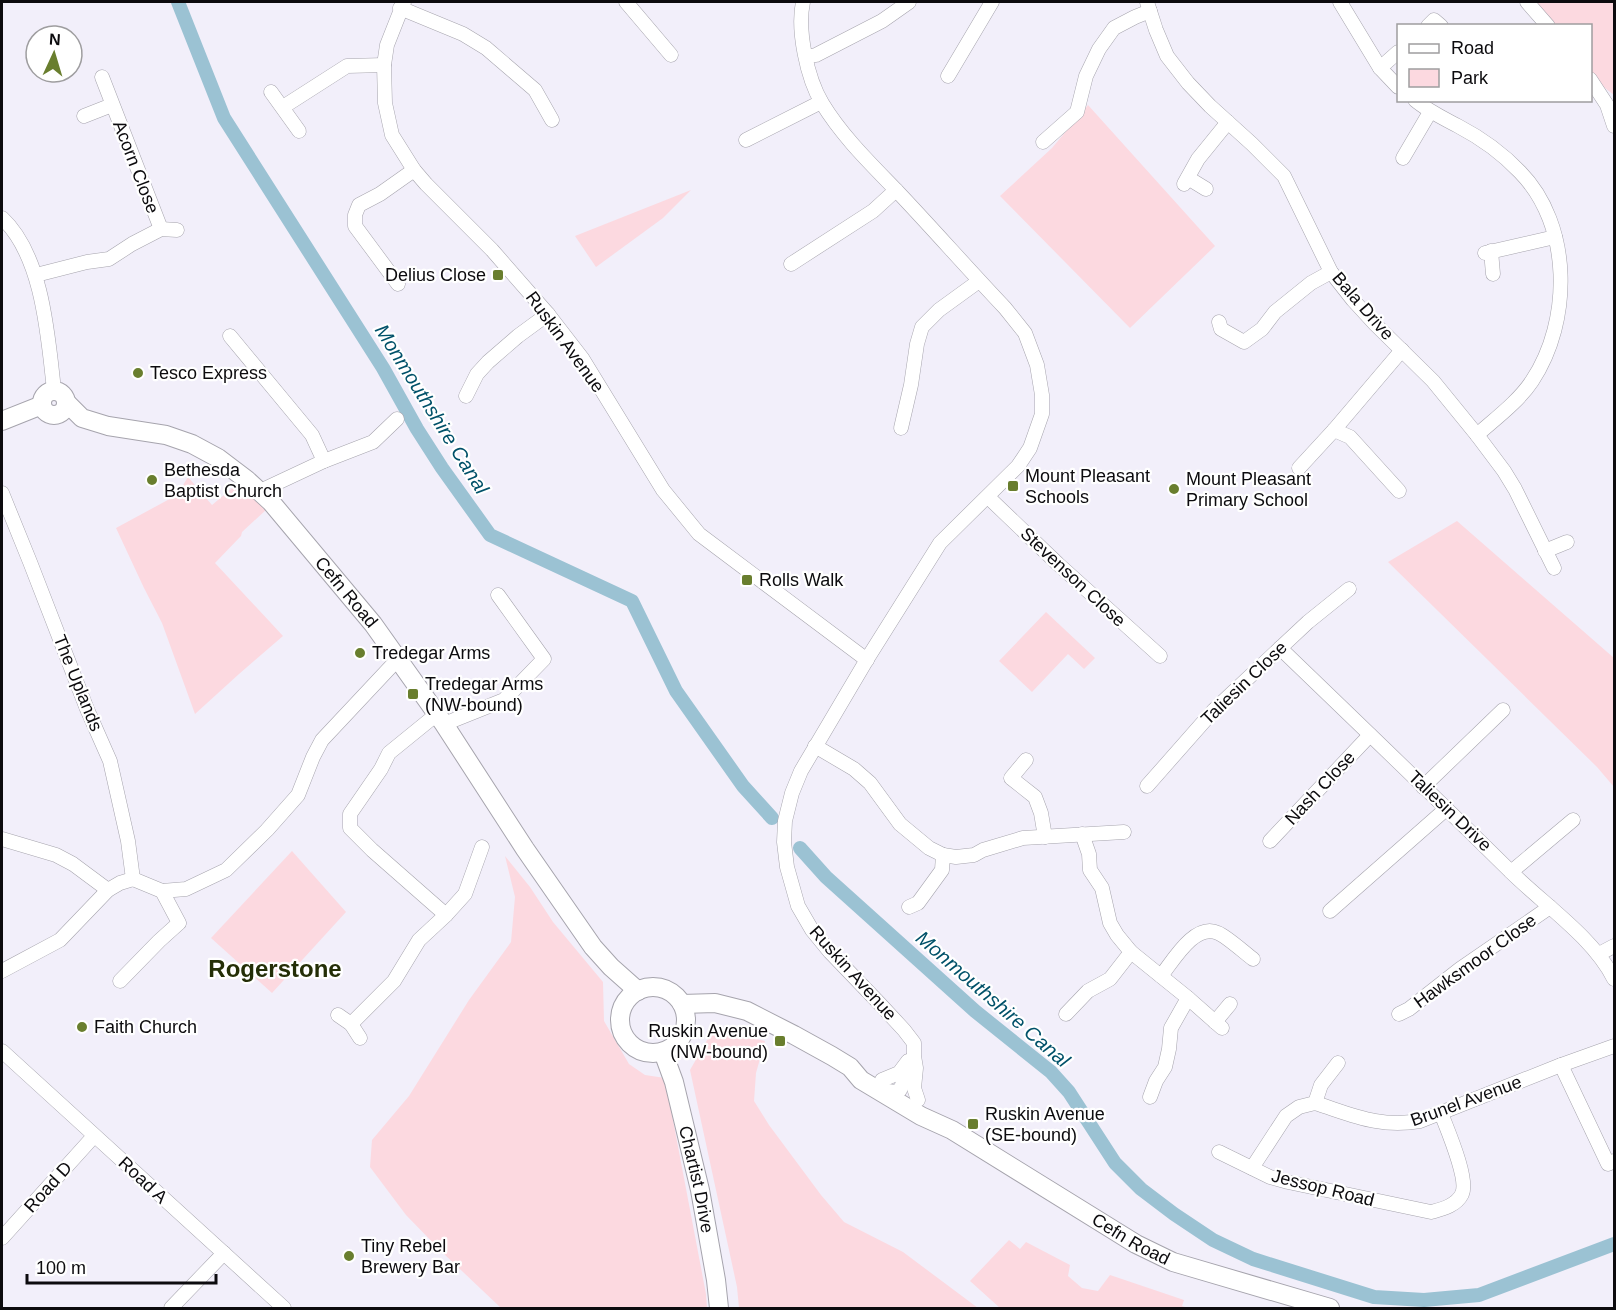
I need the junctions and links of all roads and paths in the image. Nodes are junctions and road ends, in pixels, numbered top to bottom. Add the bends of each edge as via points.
1 (626, 2) edge
2 (803, 2) edge
3 (909, 2) edge
4 (992, 2) edge
5 (1340, 2) edge
6 (1527, 2) edge
7 (402, 5) edge
8 (1148, 6) edge
9 (1546, 24) edge
10 (1397, 53) edge
11 (671, 55) dead end
12 (806, 57) junction
13 (384, 66) junction
14 (1380, 68) junction
15 (948, 76) dead end
16 (102, 77) dead end
17 (1592, 82) edge
18 (1397, 86) edge
19 (271, 92) dead end
20 (821, 102) junction
21 (1417, 102) edge
22 (112, 105) junction
23 (283, 107) junction
24 (1430, 112) junction
25 (84, 116) dead end
26 (552, 120) dead end
27 (1228, 122) junction
28 (1614, 126) edge
29 (299, 131) dead end
30 (746, 140) dead end
31 (1043, 142) dead end
32 (1403, 158) dead end
33 (414, 170) junction
34 (1206, 189) dead end
35 (896, 190) junction
36 (2, 218) edge
37 (161, 229) junction
38 (177, 230) dead end
39 (1555, 237) junction
40 (791, 264) dead end
41 (1331, 272) junction
42 (1492, 274) dead end
43 (36, 275) junction
44 (979, 281) junction
45 (398, 284) dead end
46 (548, 314) junction
47 (1219, 322) dead end
48 (230, 336) dead end
49 (1402, 350) junction
50 (466, 396) dead end
51 (54, 399) junction
52 (397, 419) dead end
53 (2, 421) edge
54 (901, 428) dead end
55 (1334, 430) junction
56 (1477, 435) junction
57 (324, 461) junction
58 (1299, 468) dead end
59 (1399, 491) dead end
60 (260, 492) junction
61 (2, 493) edge
62 (988, 497) junction
63 (1567, 542) dead end
64 (1545, 551) junction
65 (1554, 568) dead end
66 (1349, 589) dead end
67 (498, 595) dead end
68 (1280, 648) junction
69 (1160, 656) dead end
70 (398, 659) junction
71 (867, 660) junction
72 (1503, 710) dead end
73 (440, 719) junction
74 (1370, 735) junction
75 (815, 746) junction
76 (1026, 760) dead end
77 (1147, 786) dead end
78 (1423, 787) junction
79 (1446, 809) junction
80 (1573, 820) dead end
81 (1124, 832) dead end
82 (1082, 834) junction
83 (1045, 837) junction
84 (2, 838) edge
85 (1270, 842) dead end
86 (482, 847) dead end
87 (943, 855) junction
88 (1511, 872) junction
89 (133, 879) junction
90 (108, 890) junction
91 (162, 891) junction
92 (1550, 906) junction
93 (909, 907) dead end
94 (1330, 911) dead end
95 (446, 915) junction
96 (1614, 946) edge
97 (1131, 952) junction
98 (1599, 954) junction
99 (1253, 960) dead end
100 (2, 971) edge
101 (1161, 976) junction
102 (1614, 979) edge
103 (120, 981) dead end
104 (638, 991) junction
105 (1188, 998) junction
106 (682, 1004) junction
107 (1230, 1004) dead end
108 (1066, 1014) dead end
109 (1399, 1014) dead end
110 (338, 1015) dead end
111 (351, 1024) junction
112 (360, 1038) dead end
113 (1614, 1046) edge
114 (2, 1051) edge
115 (663, 1052) junction
116 (914, 1056) junction
117 (1338, 1064) dead end
118 (1561, 1065) junction
119 (879, 1085) junction
120 (900, 1090) junction
121 (1150, 1097) dead end
122 (918, 1100) junction
123 (1315, 1103) junction
124 (1441, 1113) junction
125 (952, 1130) junction
126 (94, 1136) junction
127 (1219, 1152) dead end
128 (1614, 1161) edge
129 (1252, 1168) junction
130 (2, 1238) edge
131 (224, 1253) junction
132 (171, 1308) edge
133 (284, 1308) edge
134 (719, 1308) edge
135 (1330, 1308) edge

1 - 11 street
2 - 12 street, Ruskin Avenue via 801,24
3 - 12 street via 882,21
4 - 15 street
5 - 14 street
6 - 9 street
7 - 13 street, Ruskin Avenue via 387,45
7 - 26 street via 486,48 535,90
8 - 27 street, Bala Drive via 1167,56
8 - 31 street via 1114,28 1086,76 1077,112
10 - 14 street
12 - 20 street, Ruskin Avenue
13 - 23 street via 347,66
13 - 33 street, Ruskin Avenue via 385,103 392,135
14 - 18 street
16 - 22 street, Acorn Close
17 - 28 street via 1607,105
19 - 23 street
20 - 30 street
20 - 35 street, Ruskin Avenue via 834,122
21 - 24 street
22 - 25 street, Acorn Close
22 - 37 street, Acorn Close
23 - 29 street
24 - 32 street
24 - 39 street via 1484,142 1521,173 1545,207
27 - 34 street via 1186,181
27 - 41 street, Bala Drive via 1284,177
33 - 45 street via 359,206 355,215 355,226
33 - 46 street, Ruskin Avenue via 492,249
35 - 40 street via 873,211
35 - 44 street, Ruskin Avenue
36 - 43 street
37 - 38 street, Acorn Close
37 - 43 street, Acorn Close via 109,259
39 - 42 street via 1488,252
39 - 56 street via 1562,269 1561,293 1548,350 1531,382
41 - 47 street via 1284,304 1244,342 1221,328
41 - 49 street, Bala Drive
43 - 51 street
44 - 54 street via 922,327
44 - 62 street, Ruskin Avenue via 1025,333 1037,365 1042,395 1042,414 1030,448
46 - 50 street via 482,368
46 - 71 street, Ruskin Avenue via 582,358 663,490 699,534
48 - 57 street via 312,435
49 - 55 street
49 - 56 street, Bala Drive
51 - 53 main road
51 - 60 main road, Cefn Road via 82,418 192,444 218,458
52 - 57 street via 373,442
55 - 58 street
55 - 59 street via 1350,437
56 - 64 street, Bala Drive via 1515,489
57 - 60 street
60 - 70 main road, Cefn Road via 374,624
61 - 89 street, The Uplands via 110,761
62 - 69 street, Stevenson Close
62 - 71 street, Ruskin Avenue via 940,543
63 - 64 street
64 - 65 street, Bala Drive
66 - 68 street, Taliesin Close
67 - 73 street via 544,659 504,700
68 - 74 street, Taliesin Drive
68 - 77 street, Taliesin Close via 1214,710
70 - 73 main road, Cefn Road
70 - 91 street via 322,740 298,795 267,830 226,870 186,889
71 - 75 street, Ruskin Avenue
72 - 78 street
73 - 95 street via 389,753 350,814 350,828
73 - 104 main road, Cefn Road via 592,947
74 - 78 street, Taliesin Drive
74 - 85 street, Nash Close
75 - 87 street via 854,769 870,783 900,824
75 - 116 street, Ruskin Avenue via 792,793 785,820 787,867 798,906 830,952 910,1037
76 - 83 street via 1011,778 1035,797
78 - 79 street, Taliesin Drive
79 - 88 street, Taliesin Drive
79 - 94 street
80 - 88 street
81 - 82 street
82 - 83 street
82 - 97 street via 1090,870 1102,888 1110,923
83 - 87 street via 1023,838 974,855
84 - 90 street via 56,855
86 - 95 street via 465,894
87 - 93 street via 942,870 918,903
88 - 92 street, Taliesin Drive
89 - 90 street
89 - 91 street
90 - 100 street via 60,940
91 - 103 street via 179,922
92 - 98 street, Taliesin Drive
92 - 109 street, Hawksmoor Close
95 - 111 street via 419,940 394,981
96 - 98 street
97 - 101 street
97 - 108 street via 1110,979 1088,991
98 - 102 street, Taliesin Drive
99 - 101 street via 1218,932 1204,931 1189,940
101 - 105 street
104 - 106 main road via 665,989
104 - 115 main road via 622,1007 620,1024 624,1036 634,1048
105 - 107 street via 1218,1025
105 - 121 street via 1171,1028 1165,1067
106 - 115 main road via 686,1012 684,1032 674,1047
106 - 119 main road, Cefn Road via 715,1004 747,1011 850,1067 861,1080
110 - 111 street
111 - 112 street
113 - 118 street, Brunel Avenue
114 - 126 street, Road A
115 - 134 main road, Chartist Drive via 700,1190
116 - 119 street via 899,1073
116 - 120 street
116 - 122 street, Ruskin Avenue
117 - 123 street via 1321,1085
118 - 124 street, Brunel Avenue
118 - 128 street via 1608,1164
119 - 120 main road, Cefn Road
119 - 125 main road, Cefn Road via 921,1116
120 - 122 main road, Cefn Road
122 - 125 main road, Cefn Road via 938,1113
123 - 124 street, Brunel Avenue via 1386,1124 1406,1124
123 - 129 street via 1286,1116
124 - 129 street, Jessop Road via 1464,1183 1462,1194 1445,1208 1431,1212 1288,1182
125 - 135 main road, Cefn Road via 1136,1244 1173,1262
126 - 130 street, Road D
126 - 131 street, Road A
127 - 129 street, Jessop Road
131 - 132 street
131 - 133 street, Road A

